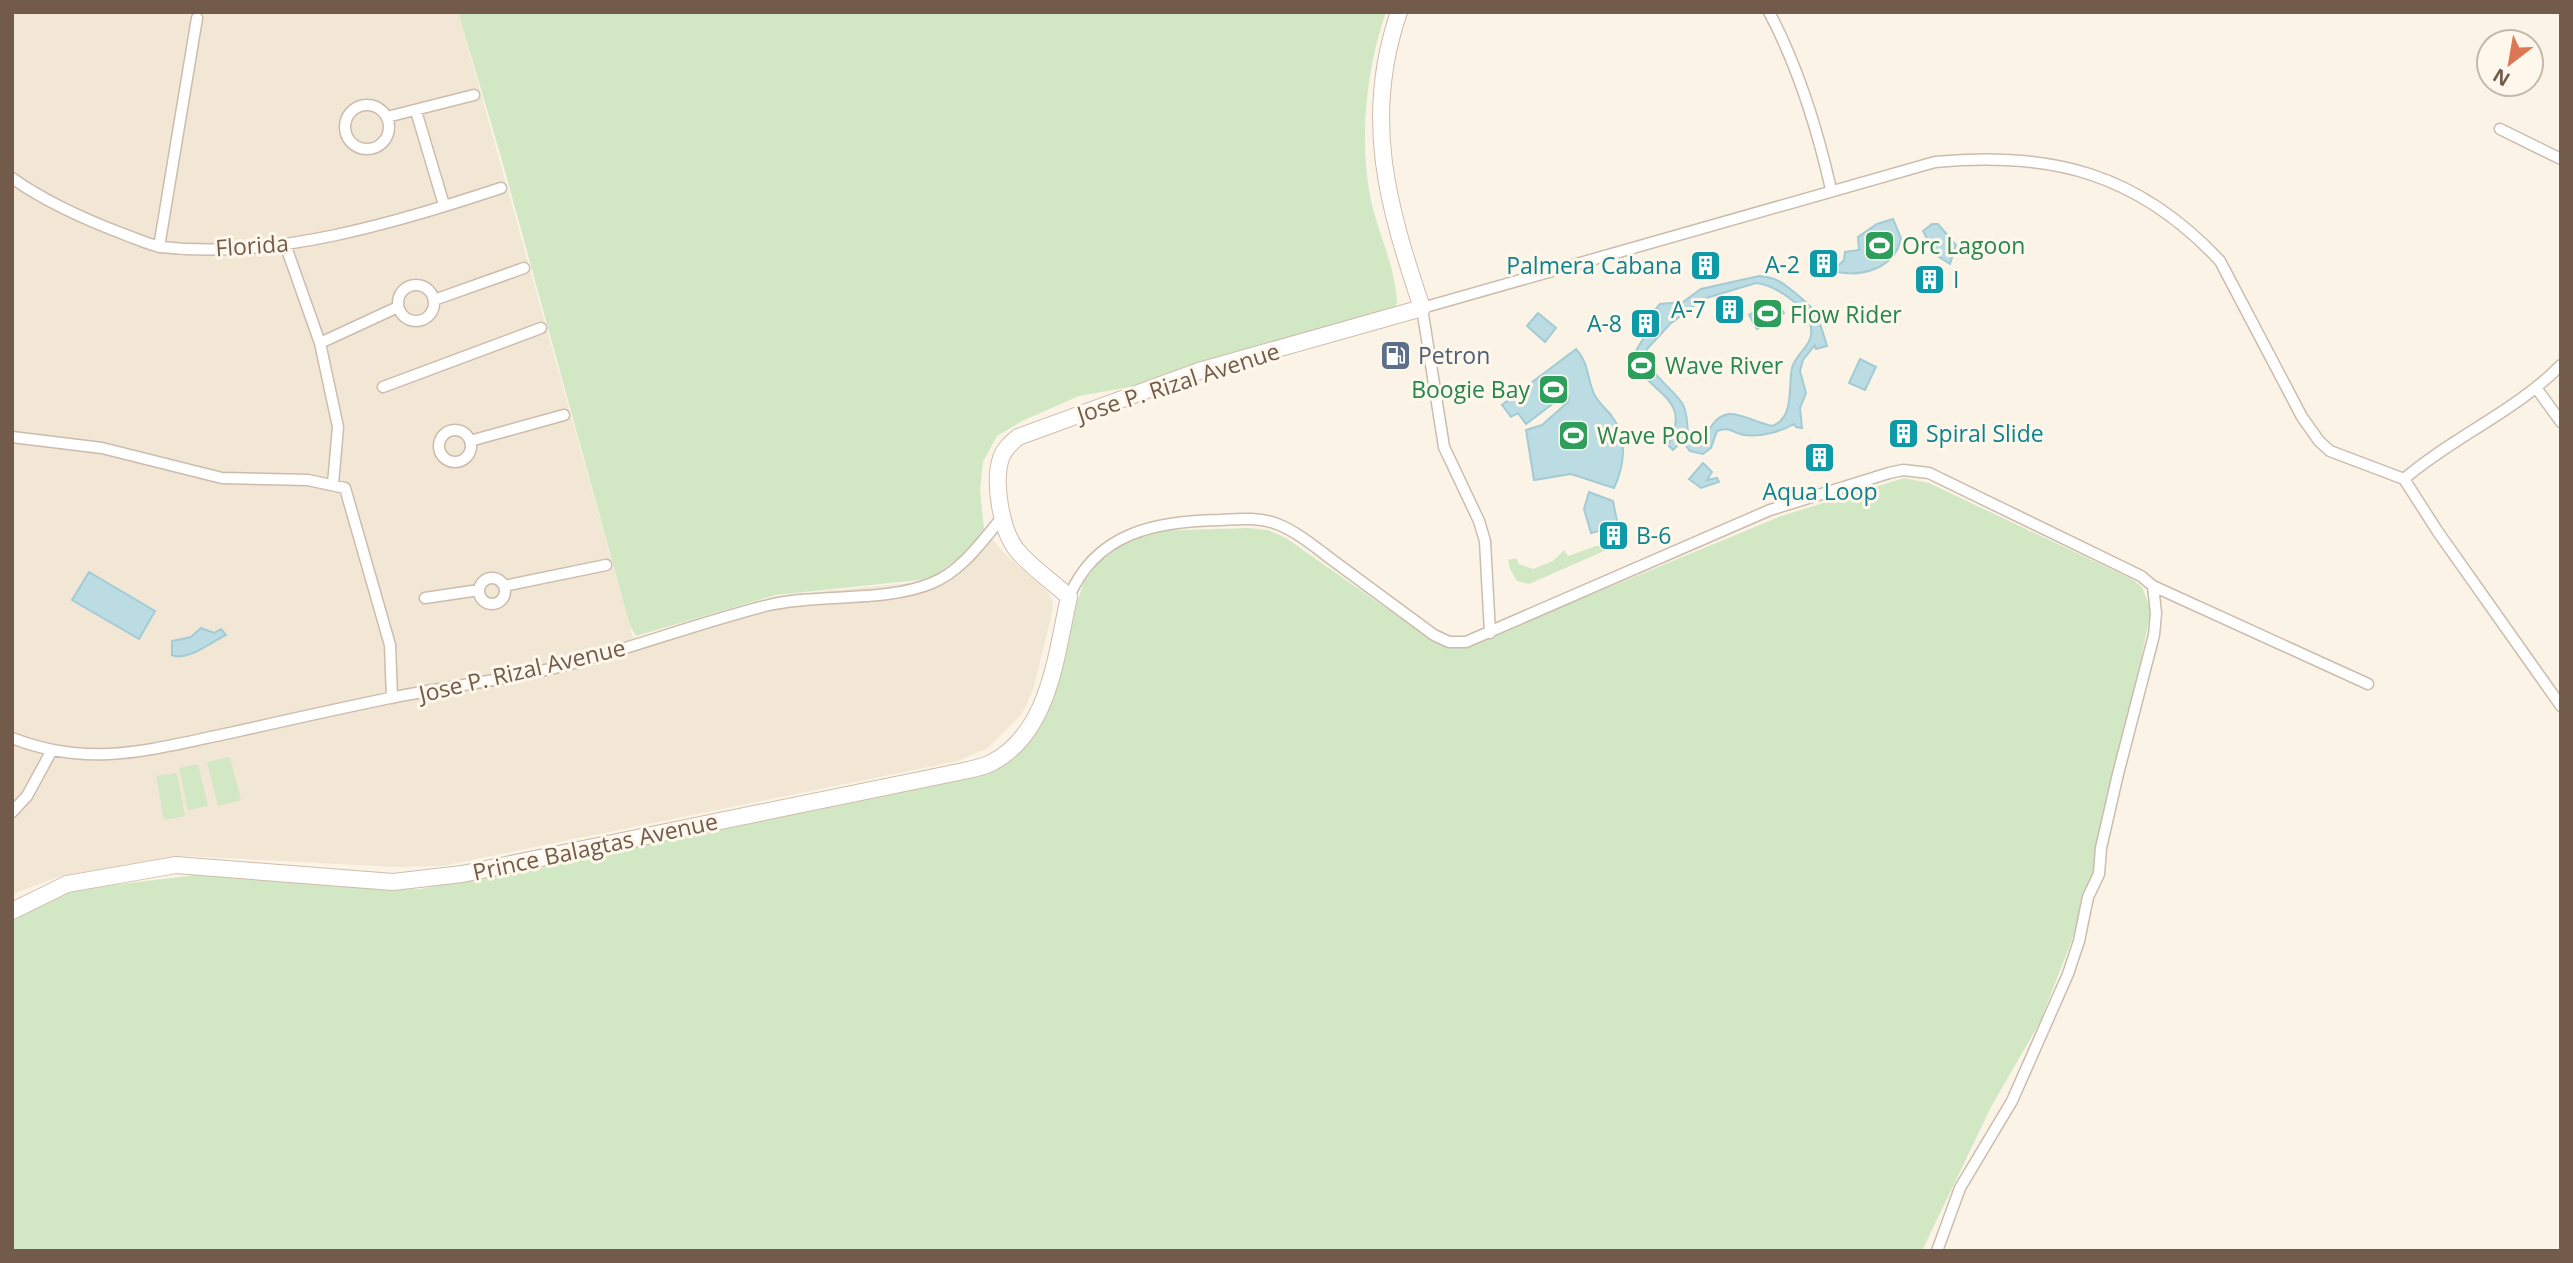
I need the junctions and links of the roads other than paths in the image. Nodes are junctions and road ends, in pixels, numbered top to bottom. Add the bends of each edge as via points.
1 (1399, 12) edge
2 (1769, 12) edge
3 (197, 18) dead end
4 (474, 95) dead end
5 (416, 111) junction
6 (387, 117) junction
7 (2500, 130) dead end
8 (2561, 159) edge
9 (12, 177) edge
10 (500, 188) dead end
11 (1830, 189) junction
12 (444, 205) junction
13 (285, 244) junction
14 (159, 247) junction
15 (524, 268) dead end
16 (434, 300) junction
17 (398, 307) junction
18 (1422, 308) junction
19 (541, 328) dead end
20 (320, 343) junction
21 (2561, 365) edge
22 (383, 387) dead end
23 (2537, 389) junction
24 (564, 415) dead end
25 (2561, 422) edge
26 (12, 437) edge
27 (470, 441) dead end
28 (2404, 479) junction
29 (333, 484) junction
30 (1004, 515) junction
31 (606, 565) dead end
32 (504, 586) junction
33 (2153, 586) junction
34 (479, 590) junction
35 (1069, 597) junction
36 (425, 598) dead end
37 (1490, 633) junction
38 (2368, 684) dead end
39 (392, 698) junction
40 (2561, 706) edge
41 (12, 738) edge
42 (52, 750) junction
43 (12, 811) edge
44 (12, 911) edge
45 (1937, 1251) edge

1 - 18 main road via 1384,80 1380,122 1383,168 1393,221
2 - 11 street via 1817,129
3 - 14 street
4 - 5 street
5 - 6 street
5 - 12 street
6 - 6 street via 374,106 357,107 346,121 349,137 361,147 377,146 388,134
7 - 8 street
9 - 14 street, Florida via 51,203
10 - 12 street, Florida
11 - 18 street via 1614,256
11 - 28 street via 1935,162 1981,158 2060,164 2134,191 2220,261 2319,441 2330,451
12 - 13 street, Florida
13 - 14 street, Florida
13 - 20 street
15 - 16 street
16 - 17 street via 431,313 420,321 406,318
16 - 17 street via 426,288 412,285 401,293
17 - 20 street
18 - 30 main road, Jose P. Rizal Avenue via 1199,371 1018,437 1000,460
18 - 37 street via 1444,447 1485,541
19 - 22 street
20 - 29 street via 338,427
21 - 23 street
23 - 25 street
23 - 28 street
24 - 27 street
26 - 29 street via 102,448 222,478
28 - 40 street
29 - 39 street via 347,491 390,645
30 - 35 main road, Jose P. Rizal Avenue via 1015,549
30 - 39 street, Jose P. Rizal Avenue via 972,553 932,583 903,591 788,601 568,664
31 - 32 street
32 - 34 street via 499,579 490,578
32 - 34 street via 505,595 495,603 482,599
33 - 37 street via 1952,483 1929,473 1903,470 1770,510
33 - 38 street
33 - 45 street via 2154,635 2079,941 2012,1101 1960,1188
34 - 36 street
35 - 37 street via 1084,570 1131,533 1174,521 1256,519 1278,524 1441,639 1466,642
35 - 44 main road, Prince Balagtas Avenue via 1033,723 1023,739 989,764 462,874 393,882 176,865 66,884
39 - 42 street, Jose P. Rizal Avenue via 130,754
41 - 42 street, Jose P. Rizal Avenue
42 - 43 street via 27,796

